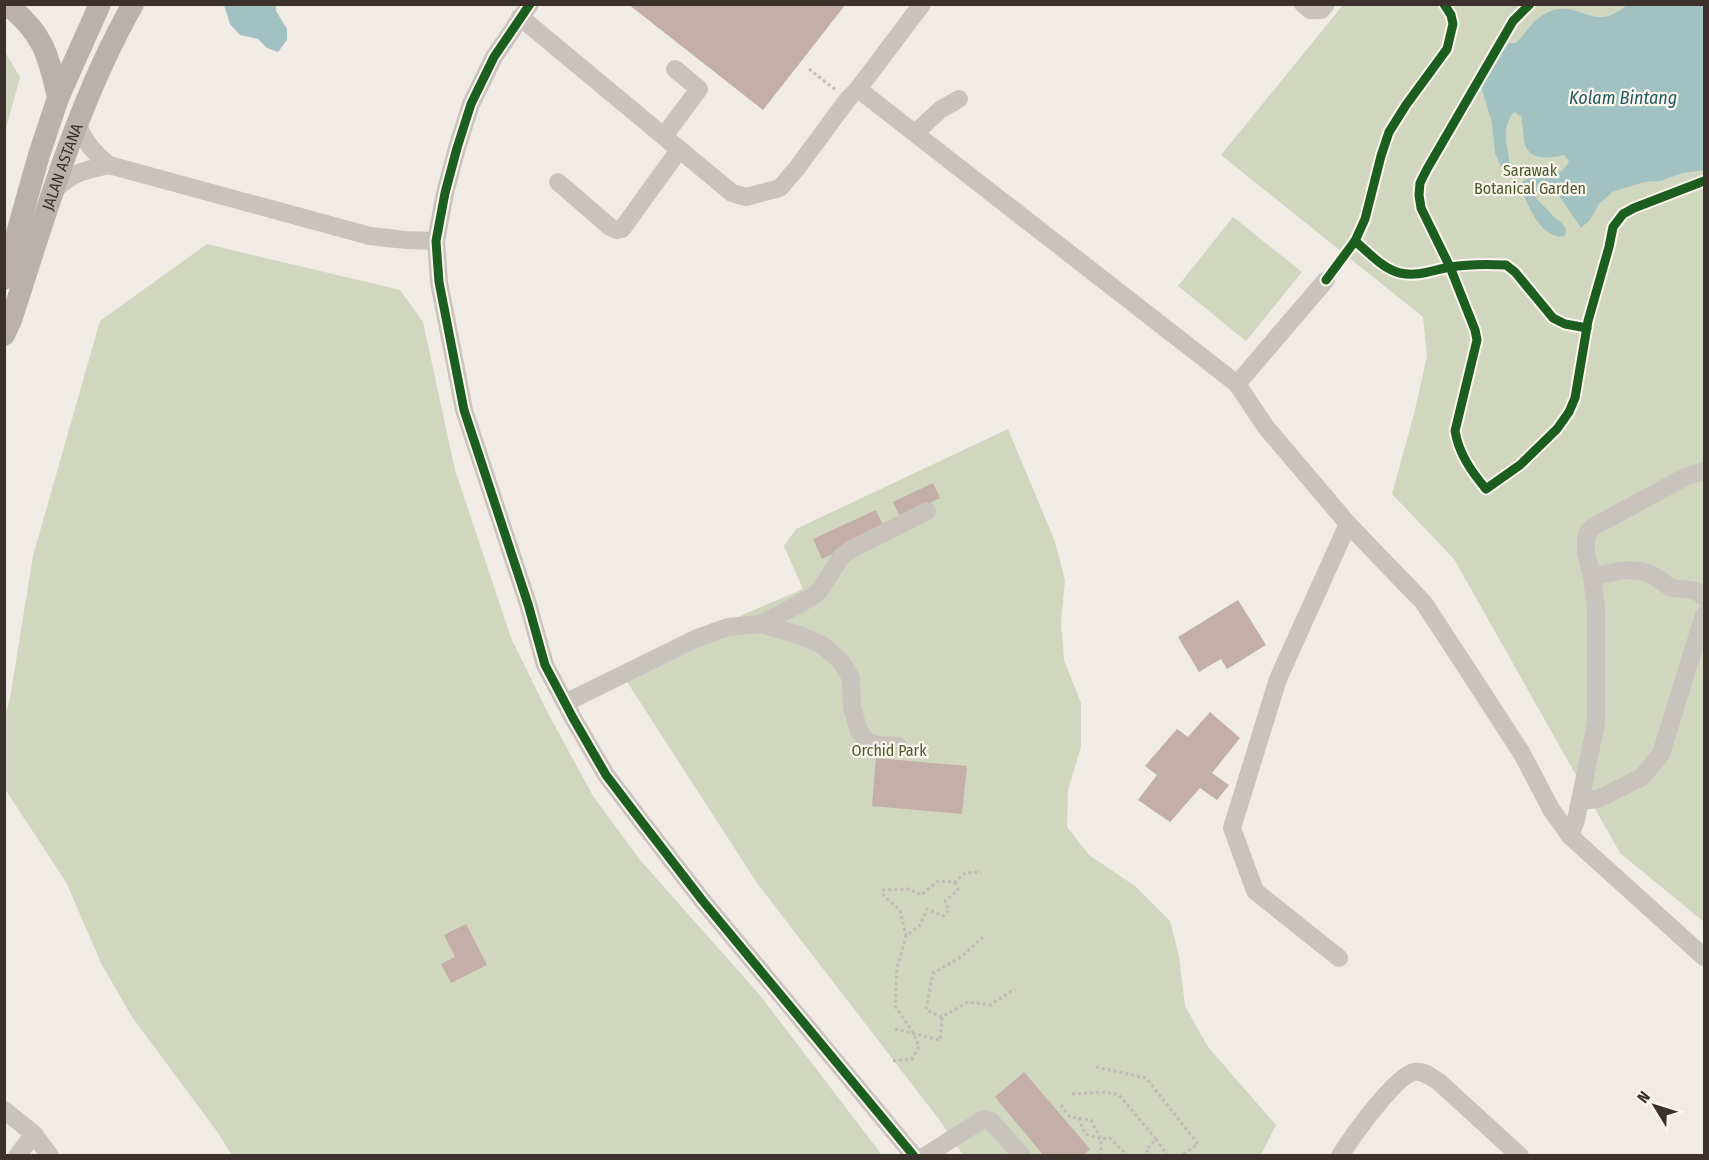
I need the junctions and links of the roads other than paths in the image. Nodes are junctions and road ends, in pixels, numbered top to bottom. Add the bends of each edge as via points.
1 (6, 4) edge
2 (100, 4) edge
3 (133, 4) edge
4 (922, 4) edge
5 (1303, 4) edge
6 (1326, 4) edge
7 (525, 11) edge
8 (675, 69) dead end
9 (853, 94) junction
10 (58, 98) junction
11 (959, 99) dead end
12 (77, 124) junction
13 (915, 133) junction
14 (664, 136) junction
15 (679, 150) junction
16 (109, 165) junction
17 (558, 182) dead end
18 (54, 190) junction
19 (436, 241) junction
20 (4, 279) edge
21 (1326, 280) dead end
22 (4, 335) edge
23 (1237, 384) junction
24 (1704, 471) edge
25 (927, 510) dead end
26 (1348, 524) junction
27 (1592, 577) junction
28 (1704, 597) edge
29 (1704, 615) edge
30 (761, 624) junction
31 (565, 703) junction
32 (898, 747) dead end
33 (1580, 801) junction
34 (1570, 836) junction
35 (1704, 957) edge
36 (1339, 958) dead end
37 (4, 1110) edge
38 (34, 1134) junction
39 (16, 1155) edge
40 (50, 1155) edge
41 (914, 1155) edge
42 (925, 1155) edge
43 (1022, 1155) edge
44 (1340, 1155) edge
45 (1520, 1155) edge

1 - 10 main road via 30,24 39,38
2 - 10 main road, JALAN ASTANA
3 - 12 main road, JALAN ASTANA via 100,66
4 - 9 street
5 - 6 street via 1310,10 1321,10
7 - 14 street
7 - 19 street via 494,57 471,104
8 - 14 street via 699,89
9 - 13 street
9 - 15 street via 780,188 746,197 732,193
10 - 20 main road, JALAN ASTANA
11 - 13 street via 939,110
12 - 16 street via 91,149
12 - 18 main road, JALAN ASTANA
13 - 23 street
14 - 15 street
15 - 17 street via 622,229 610,227
16 - 18 street via 79,171
16 - 19 street via 370,236
18 - 22 main road, JALAN ASTANA
19 - 31 street via 439,282 464,410 545,665
21 - 23 street
23 - 26 street via 1265,426
24 - 27 street via 1685,477 1593,527 1586,541
25 - 30 street via 850,550 812,597
26 - 34 street via 1424,603 1521,752
26 - 36 street via 1278,679 1232,828 1256,891
27 - 28 street via 1626,569 1641,571 1670,587 1693,590
27 - 33 street via 1596,606 1596,723
29 - 33 street via 1661,754 1642,777 1598,799
30 - 31 street via 728,627 697,638
30 - 32 street via 822,645 840,660 851,678 852,707 859,731 867,741
31 - 41 street via 606,775 638,818
33 - 34 street
34 - 35 street
37 - 38 street
38 - 39 street
38 - 40 street
42 - 43 street via 986,1119
44 - 45 street via 1376,1106 1413,1072 1426,1073 1439,1082

